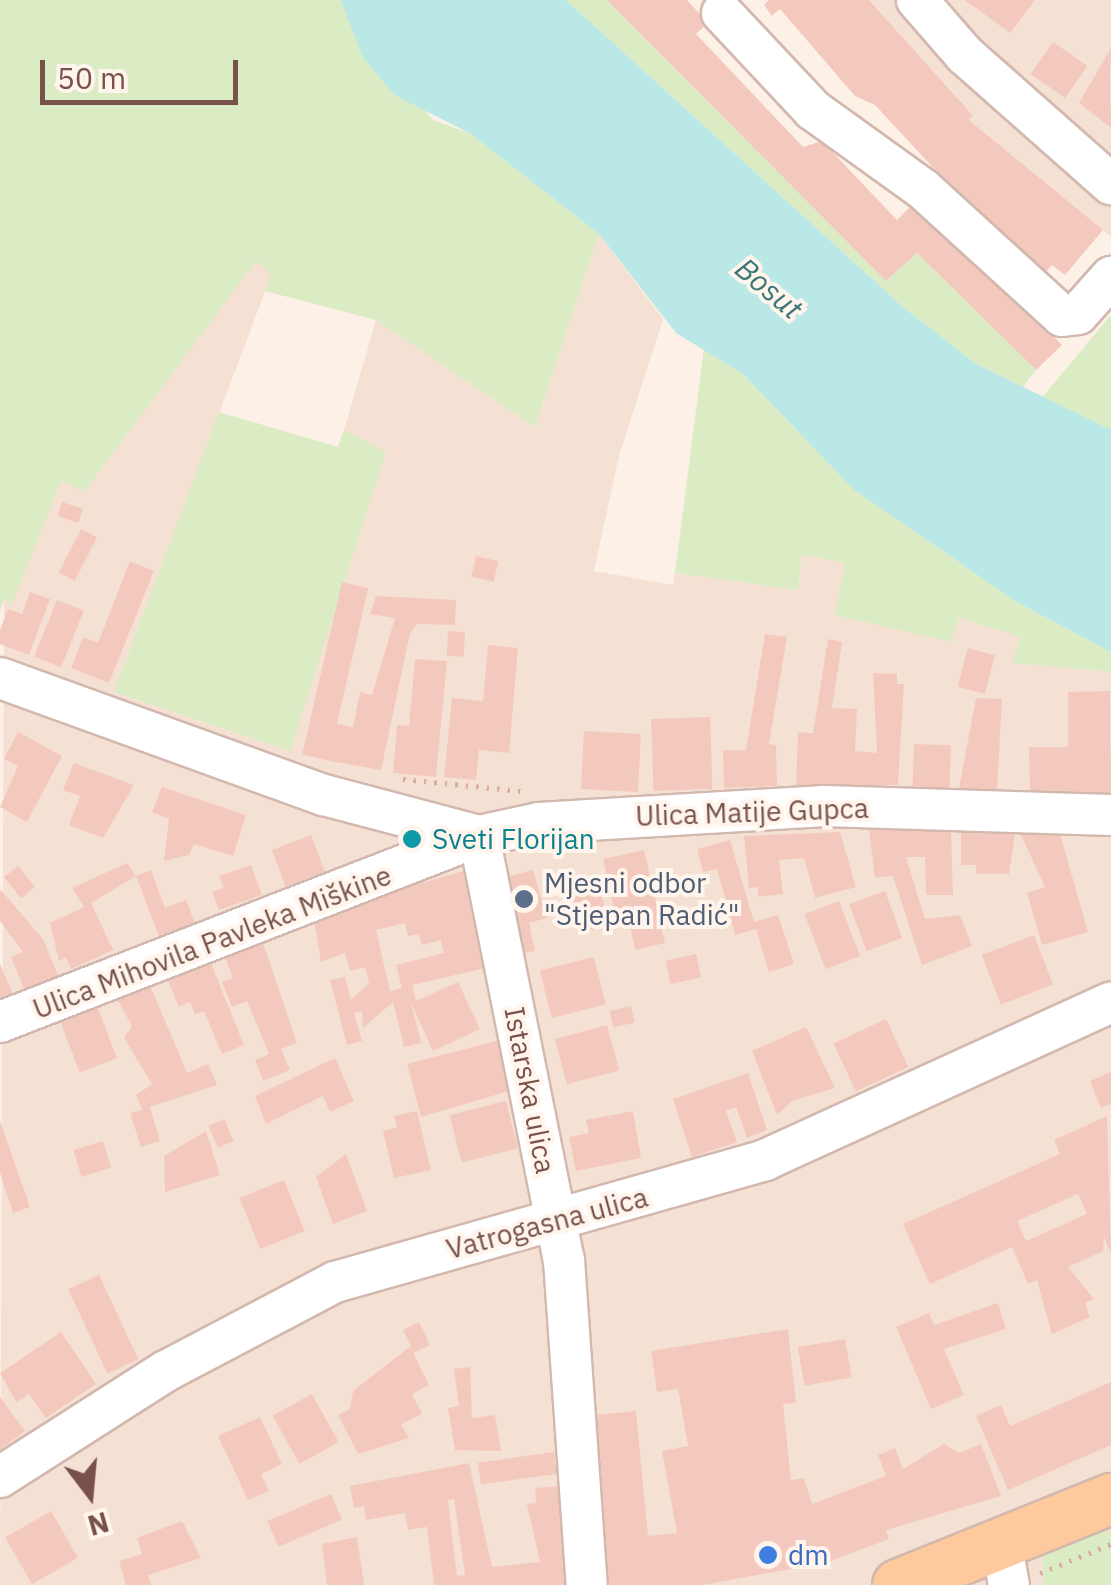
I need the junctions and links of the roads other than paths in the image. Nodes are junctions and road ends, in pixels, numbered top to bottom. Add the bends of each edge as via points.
1 (917, 0) edge
2 (722, 12) dead end
3 (1111, 184) edge
4 (1111, 277) edge
5 (0, 678) edge
6 (1111, 815) edge
7 (479, 836) junction
8 (1111, 1002) edge
9 (0, 1022) edge
10 (556, 1219) junction
11 (0, 1476) edge
12 (1111, 1499) edge
13 (1005, 1565) edge
14 (914, 1580) edge
15 (586, 1585) edge

1 - 3 street via 965,55
2 - 4 street via 813,110 910,178 1062,316 1078,314
5 - 7 street, Ulica Matije Gupca via 324,796
6 - 7 street, Ulica Matije Gupca via 824,806 539,823
7 - 9 street, Ulica Mihovila Pavleka Miškine
7 - 10 street, Istarska ulica
8 - 10 street, Vatrogasna ulica via 765,1160
10 - 11 street, Vatrogasna ulica via 335,1282 166,1371
10 - 15 street, Istarska ulica
12 - 13 main road
13 - 14 main road

